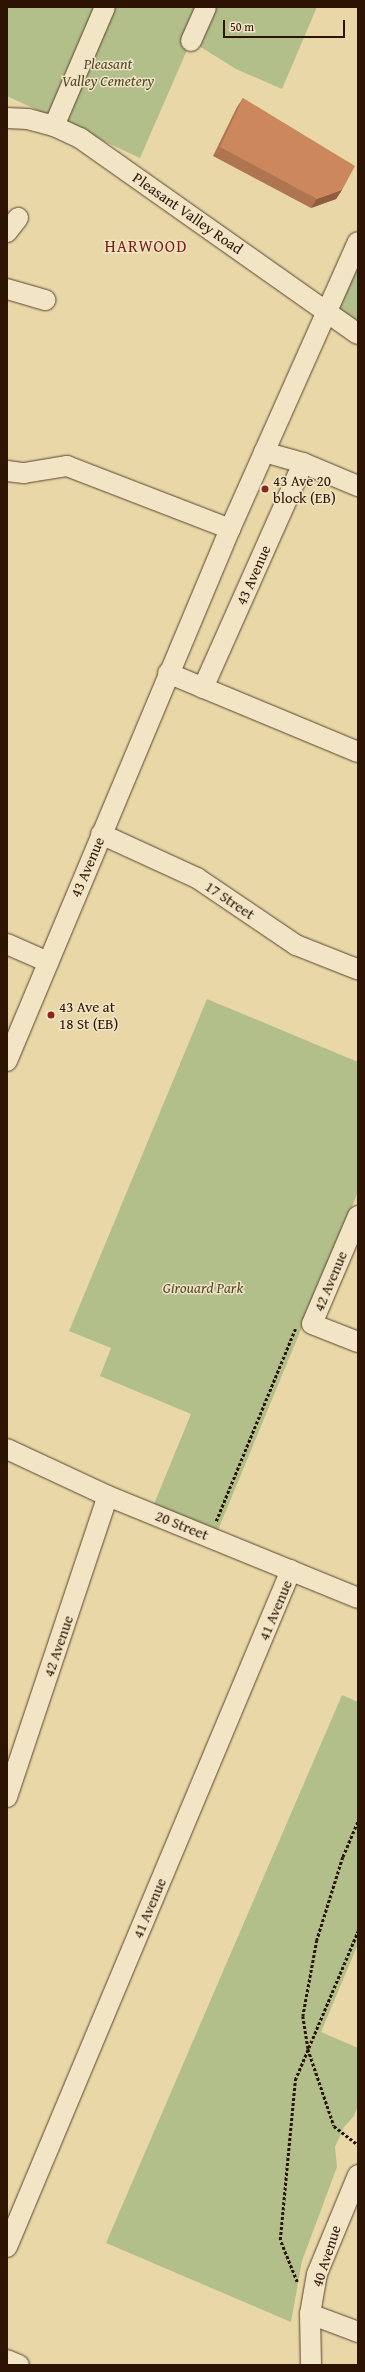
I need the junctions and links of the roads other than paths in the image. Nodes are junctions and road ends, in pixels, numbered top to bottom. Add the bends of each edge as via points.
1 (104, 7) edge
2 (206, 7) edge
3 (192, 41) dead end
4 (7, 118) edge
5 (54, 126) junction
6 (358, 242) edge
7 (7, 289) edge
8 (46, 300) dead end
9 (327, 310) junction
10 (358, 334) edge
11 (264, 452) junction
12 (303, 463) junction
13 (7, 471) edge
14 (358, 486) edge
15 (230, 529) junction
16 (168, 674) junction
17 (203, 688) junction
18 (358, 752) edge
19 (101, 834) junction
20 (7, 944) edge
21 (48, 962) junction
22 (357, 969) dead end
23 (7, 1062) edge
24 (358, 1216) edge
25 (358, 1342) edge
26 (7, 1449) edge
27 (108, 1496) junction
28 (292, 1570) junction
29 (358, 1598) edge
30 (7, 1797) edge
31 (358, 2175) edge
32 (7, 2247) edge
33 (310, 2314) junction
34 (358, 2332) edge
35 (7, 2360) edge
36 (19, 2365) edge
37 (311, 2365) edge

1 - 5 street
2 - 3 street
4 - 5 street, Pleasant Valley Road via 28,119
5 - 9 street, Pleasant Valley Road via 80,138
6 - 9 street, 43 Avenue
7 - 8 street
9 - 10 street, Pleasant Valley Road
9 - 11 street, 43 Avenue
11 - 12 street
11 - 15 street, 43 Avenue
12 - 14 street
12 - 17 street, 43 Avenue
13 - 15 street via 24,474 67,466
15 - 16 street, 43 Avenue
16 - 17 street
16 - 19 street, 43 Avenue
17 - 18 street
19 - 21 street, 43 Avenue
19 - 22 street, 17 Street via 197,878 296,945
20 - 21 street
21 - 23 street, 43 Avenue
24 - 25 street, 42 Avenue via 312,1324
26 - 27 street, 20 Street
27 - 28 street, 20 Street
27 - 30 street, 42 Avenue
28 - 29 street, 20 Street
28 - 32 street, 41 Avenue
31 - 33 street, 40 Avenue via 317,2274
33 - 34 street
33 - 37 street, 40 Avenue
35 - 36 street

